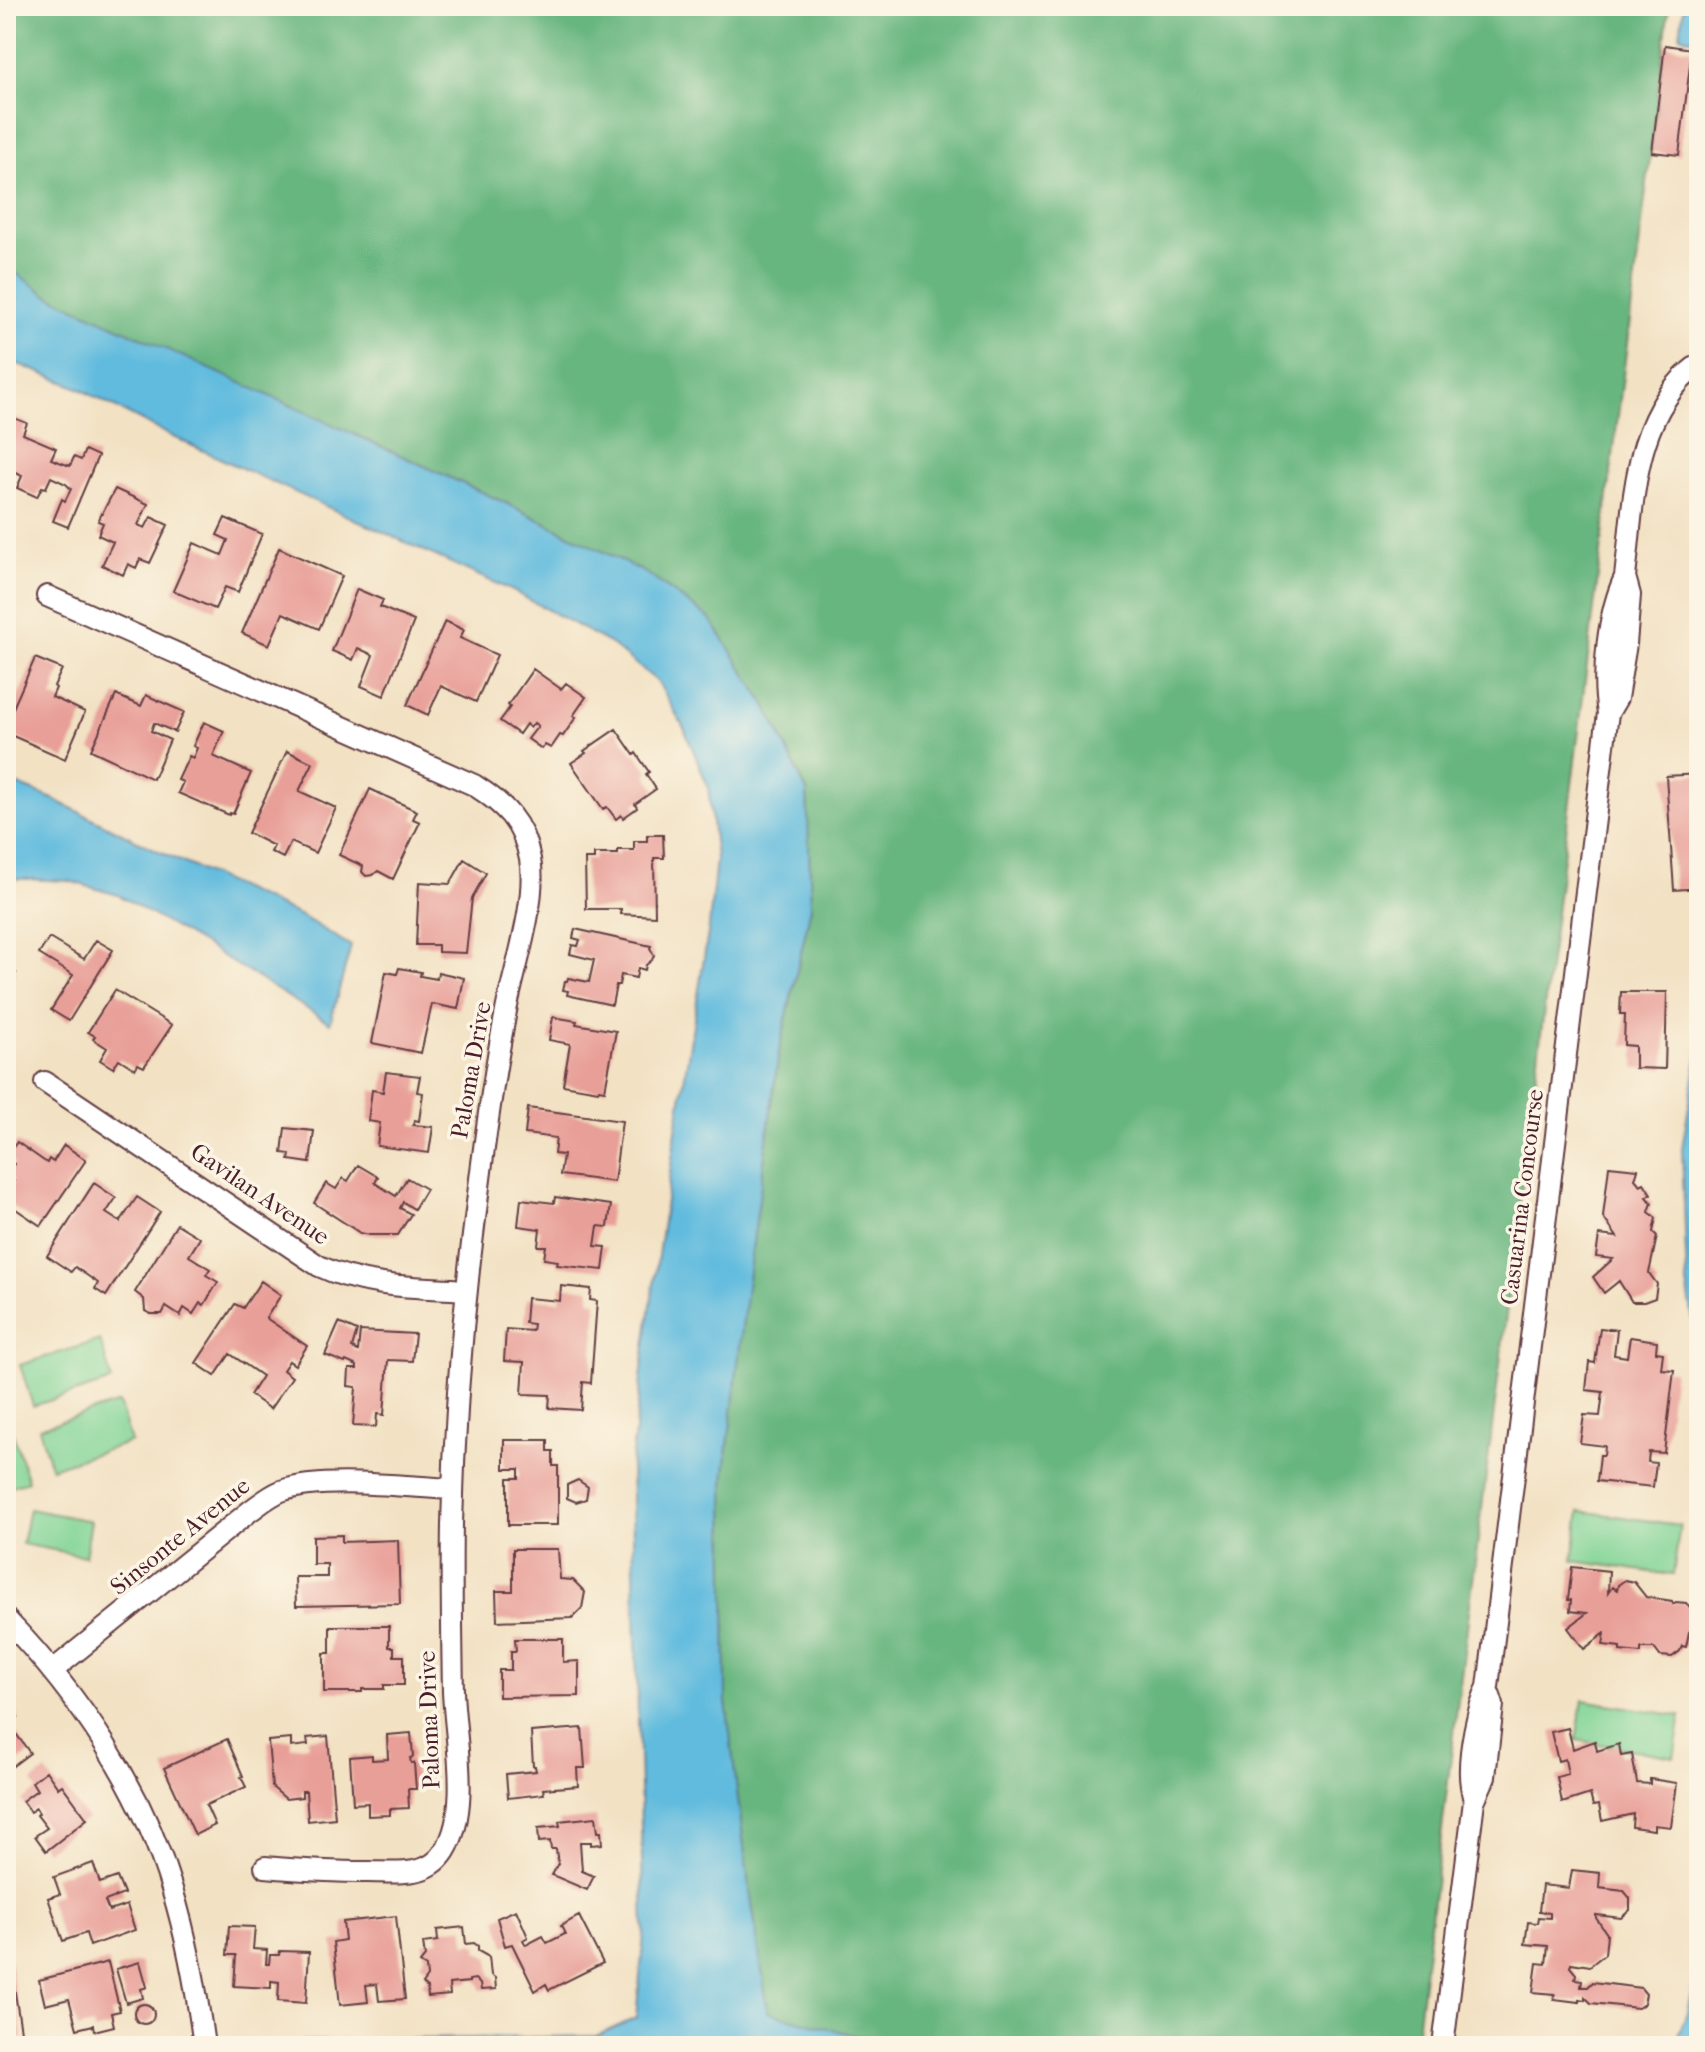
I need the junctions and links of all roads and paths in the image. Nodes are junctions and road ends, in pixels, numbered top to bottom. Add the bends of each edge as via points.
1 (1699, 364) edge
2 (47, 596) dead end
3 (45, 1082) dead end
4 (467, 1290) junction
5 (453, 1489) junction
6 (6, 1619) edge
7 (52, 1671) junction
8 (265, 1867) dead end
9 (204, 2046) edge
10 (1443, 2046) edge

1 - 10 street, Casuarina Concourse via 1666,398 1645,441 1639,469 1625,577 1630,595 1626,644 1617,698 1608,713 1488,1687 1493,1705 1485,1777 1474,1801
2 - 4 street, Paloma Drive via 474,785 504,807 522,830 532,870 531,896 506,1013
3 - 4 street, Gavilan Avenue via 319,1266 363,1281
4 - 5 street, Paloma Drive
5 - 7 street, Sinsonte Avenue via 346,1484 273,1495
5 - 8 street, Paloma Drive via 459,1793 445,1851 437,1861 414,1871
6 - 7 street
7 - 9 street via 117,1766 160,1854 182,1926

